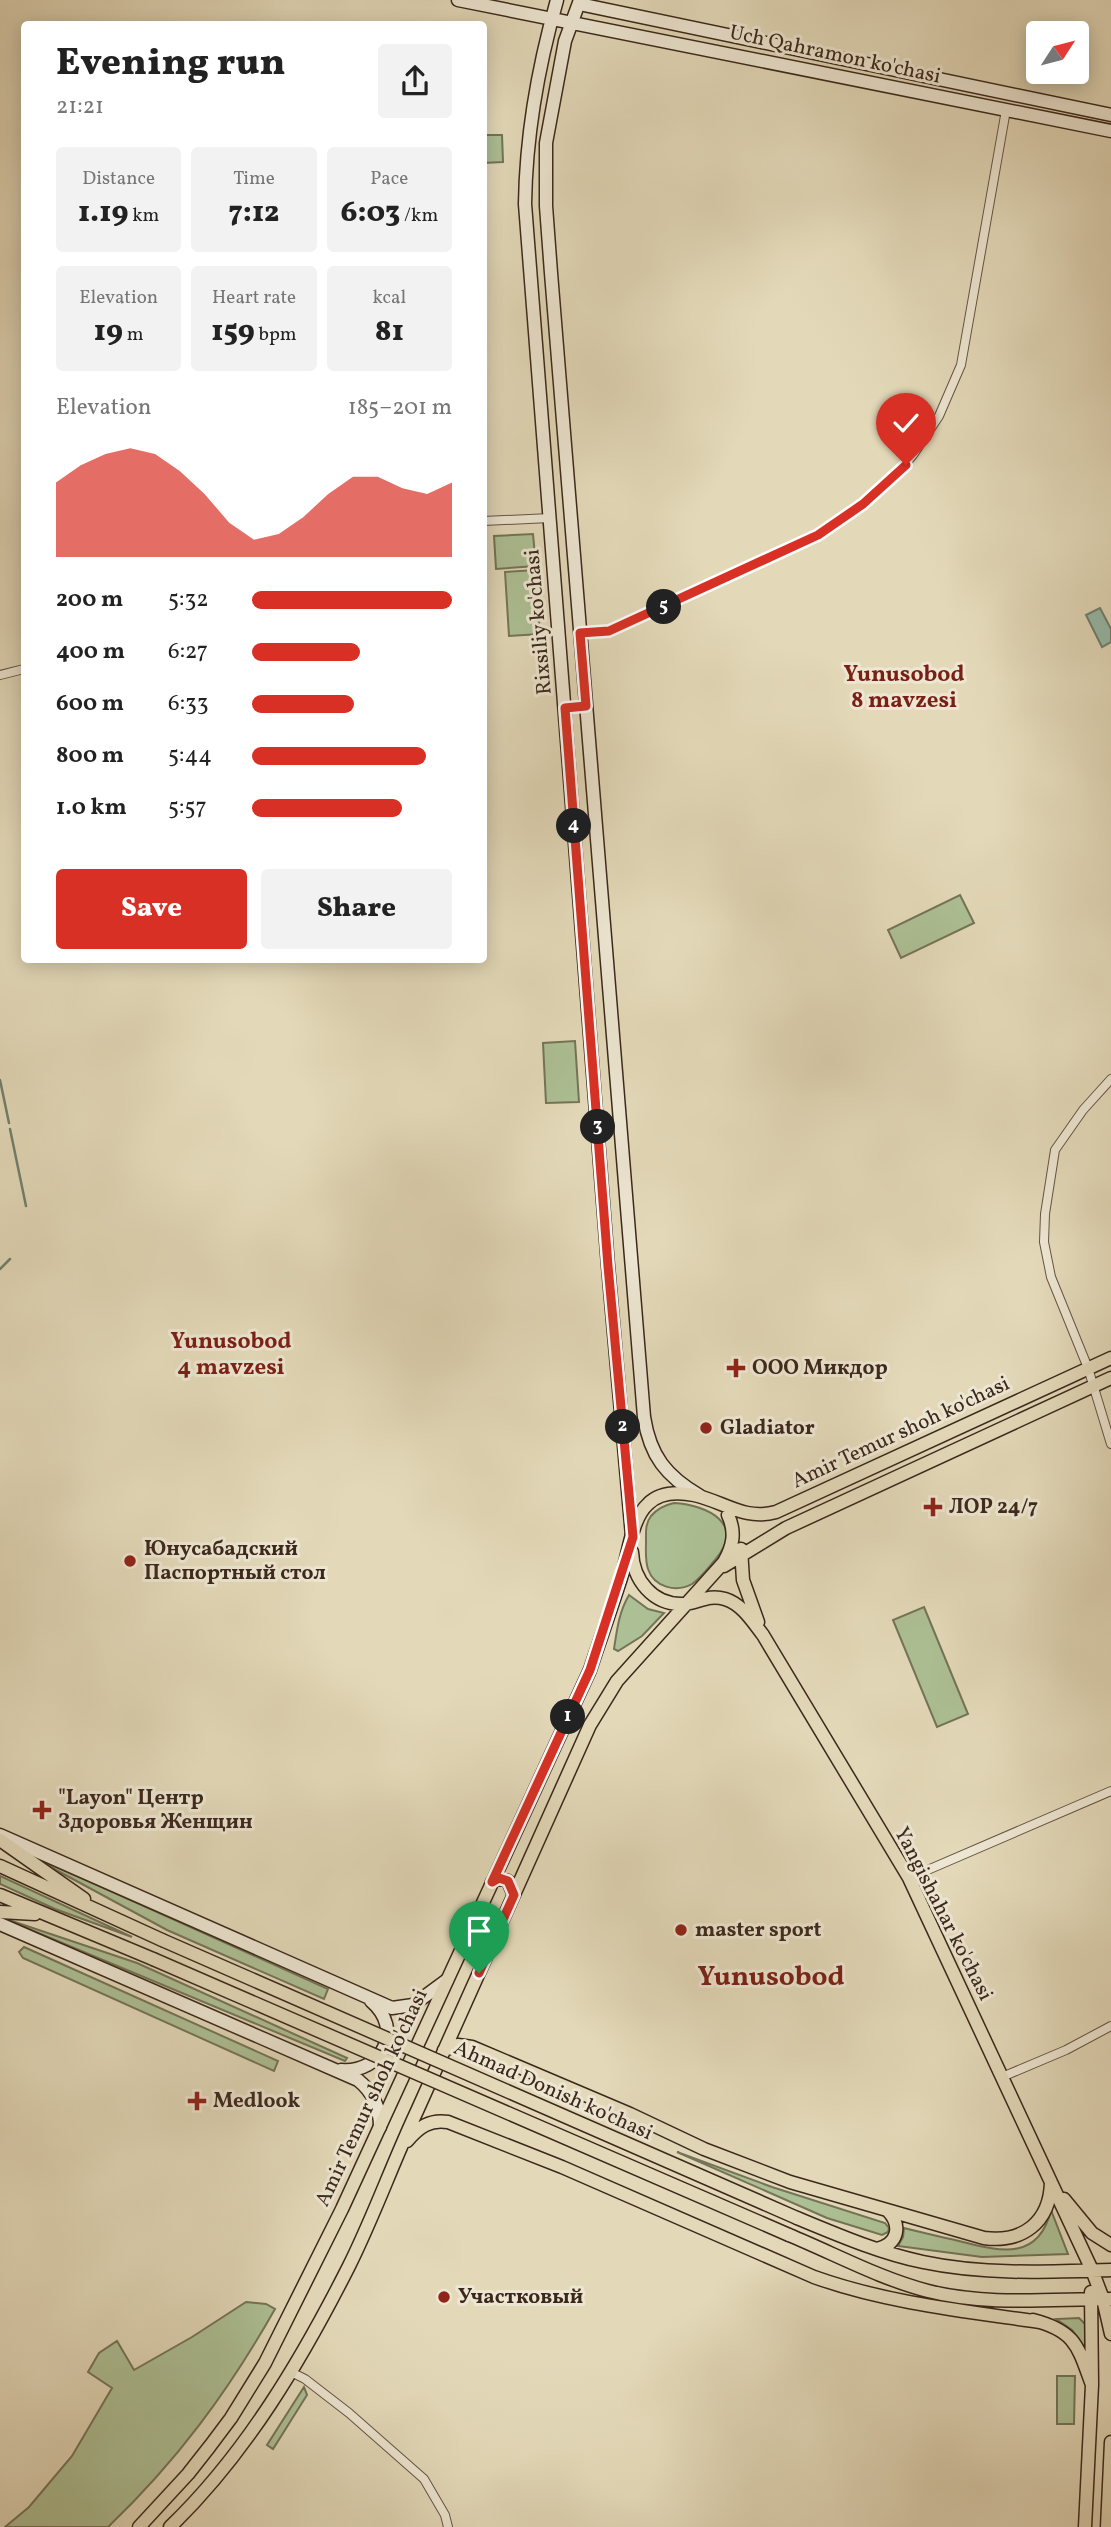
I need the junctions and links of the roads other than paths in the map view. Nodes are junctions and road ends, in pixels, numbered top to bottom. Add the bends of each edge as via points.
1 (458, 0) edge
2 (557, 0) edge
3 (579, 2) edge
4 (552, 19) junction
5 (570, 22) junction
6 (878, 66) junction
7 (873, 83) junction
8 (1006, 110) junction
9 (1111, 115) edge
10 (1111, 131) edge
11 (547, 221) junction
12 (526, 223) junction
13 (550, 518) junction
14 (487, 521) edge
15 (580, 633) junction
16 (21, 670) edge
17 (0, 676) edge
18 (586, 706) junction
19 (565, 708) junction
20 (1111, 1079) edge
21 (636, 1328) junction
22 (615, 1330) junction
23 (1111, 1358) edge
24 (1088, 1368) junction
25 (1111, 1378) edge
26 (1093, 1386) junction
27 (1111, 1444) edge
28 (704, 1498) junction
29 (729, 1515) junction
30 (633, 1537) junction
31 (742, 1554) junction
32 (718, 1570) junction
33 (688, 1603) junction
34 (764, 1635) junction
35 (1111, 1791) edge
36 (0, 1838) edge
37 (0, 1866) edge
38 (909, 1878) junction
39 (492, 1882) junction
40 (0, 1895) edge
41 (514, 1895) junction
42 (0, 1912) edge
43 (44, 1915) junction
44 (110, 1917) junction
45 (0, 1924) edge
46 (447, 1980) junction
47 (365, 1996) junction
48 (1111, 2026) edge
49 (444, 2050) junction
50 (338, 2070) junction
51 (1002, 2077) junction
52 (380, 2127) junction
53 (400, 2149) junction
54 (1051, 2182) junction
55 (888, 2211) junction
56 (1111, 2245) edge
57 (877, 2249) junction
58 (1092, 2270) junction
59 (1111, 2270) edge
60 (845, 2287) junction
61 (943, 2294) junction
62 (1102, 2299) edge
63 (1040, 2322) junction
64 (1111, 2334) edge
65 (291, 2372) junction
66 (1092, 2385) junction
67 (1111, 2442) edge
68 (139, 2527) edge
69 (170, 2527) edge
70 (449, 2527) edge
71 (1085, 2527) edge
72 (1107, 2527) edge

1 - 4 main road, Uch Qahramon ko'chasi
2 - 4 main road, Rixsiliy ko'chasi
3 - 4 main road
3 - 5 main road, Rixsiliy ko'chasi
3 - 6 main road, Uch Qahramon ko'chasi
4 - 5 main road, Uch Qahramon ko'chasi
4 - 12 main road, Rixsiliy ko'chasi via 530,125
5 - 7 main road, Uch Qahramon ko'chasi
5 - 11 main road, Rixsiliy ko'chasi via 546,143
6 - 7 main road
6 - 9 main road, Uch Qahramon ko'chasi
7 - 8 main road, Uch Qahramon ko'chasi
8 - 10 main road, Uch Qahramon ko'chasi
8 - 15 street via 961,365 939,416 906,465 863,504 818,535 609,631
11 - 12 main road via 537,214
11 - 15 main road, Rixsiliy ko'chasi
12 - 13 main road, Rixsiliy ko'chasi
13 - 14 street
13 - 19 main road, Rixsiliy ko'chasi
15 - 18 main road, Rixsiliy ko'chasi
16 - 17 street
18 - 19 main road
18 - 21 main road, Rixsiliy ko'chasi
19 - 22 main road, Rixsiliy ko'chasi
20 - 24 street via 1055,1150 1045,1213 1051,1278
21 - 22 main road via 626,1334
21 - 28 main road, Rixsiliy ko'chasi via 650,1444 666,1469
22 - 30 main road, Rixsiliy ko'chasi
23 - 24 main road, Amir Temur shoh ko'chasi
24 - 26 street
24 - 28 main road, Amir Temur shoh ko'chasi via 776,1512 751,1515
25 - 26 main road, Amir Temur shoh ko'chasi
26 - 27 street
26 - 31 main road, Amir Temur shoh ko'chasi via 786,1528
28 - 29 main road, Amir Temur shoh ko'chasi
28 - 30 main road, Amir Temur shoh ko'chasi via 679,1493 655,1498 640,1513
29 - 31 main road
29 - 32 main road, Amir Temur shoh ko'chasi via 733,1541
30 - 33 main road, Amir Temur shoh ko'chasi via 635,1570 646,1589 665,1601
30 - 39 main road, Amir Temur shoh ko'chasi via 590,1670
31 - 32 main road, Amir Temur shoh ko'chasi
31 - 34 main road, Yangishahar ko'chasi via 744,1585
32 - 33 main road, Amir Temur shoh ko'chasi
33 - 34 main road, Yangishahar ko'chasi via 711,1597 726,1599 745,1612
33 - 41 main road, Amir Temur shoh ko'chasi via 603,1702
34 - 38 main road, Yangishahar ko'chasi
35 - 38 street
36 - 44 main road
36 - 47 main road
37 - 44 main road, Ahmad Donish ko'chasi
38 - 51 main road, Yangishahar ko'chasi
39 - 41 main road via 499,1878 508,1881
39 - 46 main road, Amir Temur shoh ko'chasi
40 - 43 main road, Ahmad Donish ko'chasi
41 - 49 main road, Amir Temur shoh ko'chasi
42 - 43 main road
43 - 61 main road, Ahmad Donish ko'chasi, bridge via 789,2235 901,2282
44 - 57 main road, Ahmad Donish ko'chasi, bridge
45 - 50 main road
46 - 47 main road via 402,2008
46 - 52 main road, Amir Temur shoh ko'chasi
47 - 50 main road via 383,2017 385,2048 364,2067
48 - 51 street
49 - 53 main road, Amir Temur shoh ko'chasi
49 - 55 main road via 472,2046 704,2149 790,2182
50 - 52 main road via 369,2089
51 - 54 main road, Yangishahar ko'chasi
52 - 68 main road, Amir Temur shoh ko'chasi via 254,2382 188,2474
53 - 60 main road via 425,2124 448,2122
53 - 65 main road, Amir Temur shoh ko'chasi via 349,2266
54 - 55 main road via 1040,2218 1013,2238 984,2238
54 - 56 main road via 1088,2229
54 - 58 main road
55 - 57 main road via 896,2223 896,2234 889,2244
57 - 58 main road, Ahmad Donish ko'chasi via 953,2267
58 - 59 main road, Ahmad Donish ko'chasi
58 - 62 main road
60 - 61 main road
60 - 63 main road via 918,2304
61 - 62 main road, Ahmad Donish ko'chasi
61 - 63 main road
62 - 64 main road
62 - 66 main road
63 - 66 main road via 1068,2334
65 - 69 main road, Amir Temur shoh ko'chasi via 246,2438
65 - 70 street via 349,2413 424,2480
66 - 71 main road
67 - 72 main road

